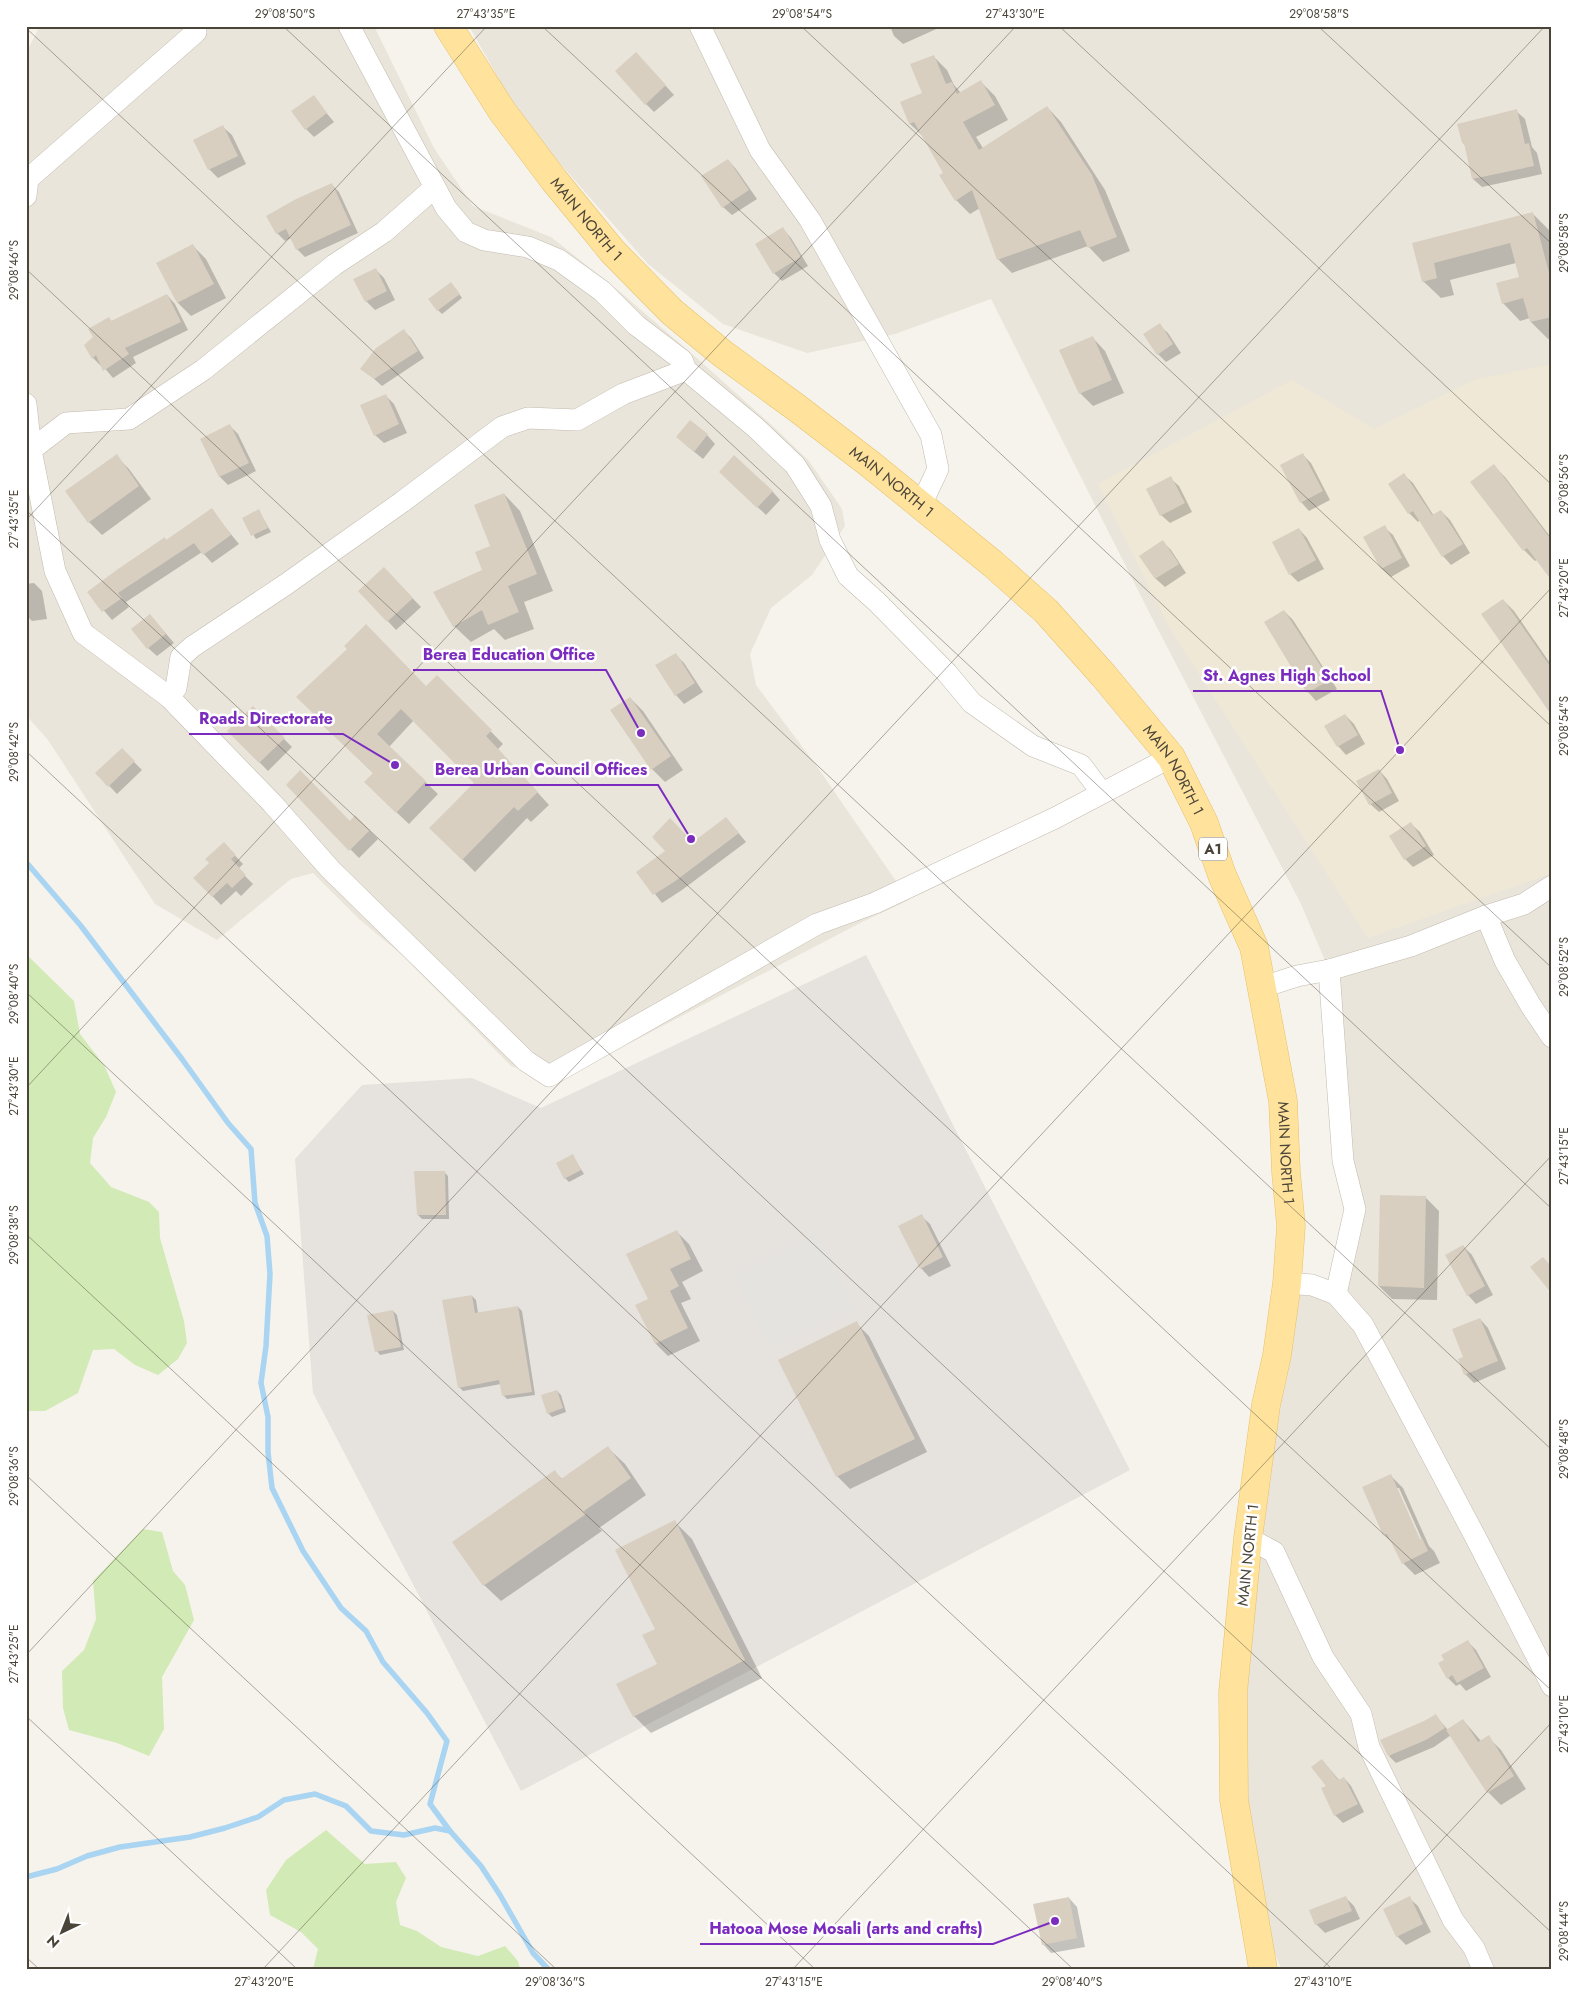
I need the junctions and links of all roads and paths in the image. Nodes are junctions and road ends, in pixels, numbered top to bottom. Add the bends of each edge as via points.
1 (349, 26) edge
2 (448, 26) edge
3 (700, 26) edge
4 (196, 32) dead end
5 (434, 188) junction
6 (26, 196) edge
7 (686, 370) junction
8 (26, 404) edge
9 (31, 450) junction
10 (921, 505) junction
11 (169, 696) junction
12 (1171, 757) junction
13 (1102, 793) junction
14 (1552, 886) edge
15 (1486, 916) junction
16 (1329, 970) junction
17 (1262, 987) junction
18 (1552, 1037) edge
19 (1287, 1283) junction
20 (1336, 1294) junction
21 (1248, 1538) junction
22 (1552, 1686) edge
23 (1263, 1969) edge
24 (1483, 1969) edge

1 - 5 street
2 - 10 main road, MAIN NORTH 1 / A1 via 502,111 554,180 613,252 672,312
3 - 10 street via 760,150 810,220 931,435 938,469
4 - 6 street via 28,179
5 - 7 street via 466,232 484,240 528,247 560,260 602,291 636,325 682,360
5 - 9 street via 384,232 334,265 203,370 129,419 66,423
7 - 11 street via 622,394 577,420 528,418 502,427 402,502 192,647 181,657 176,688
7 - 13 street via 795,465 820,506 830,540 848,576 947,673 972,703 1033,746 1081,764
8 - 9 street
9 - 11 street via 54,571 84,633
10 - 12 main road, MAIN NORTH 1 / A1 via 1046,611
11 - 13 street via 330,868 526,1061 549,1076 817,924 875,903
12 - 13 street
12 - 17 main road, MAIN NORTH 1 / A1 via 1204,823 1222,875 1254,947
14 - 15 street via 1524,904
15 - 16 street via 1411,946
15 - 18 street via 1505,961
16 - 17 street
16 - 20 street via 1343,1161 1355,1209
17 - 19 main road, MAIN NORTH 1 / A1 via 1283,1101 1291,1226
19 - 20 street via 1312,1285
19 - 21 main road, MAIN NORTH 1 / A1
20 - 22 street via 1363,1325
21 - 23 main road, MAIN NORTH 1 / A1 via 1233,1692 1234,1800
21 - 24 street via 1274,1552 1323,1657 1361,1714 1369,1746 1454,1920 1474,1948

